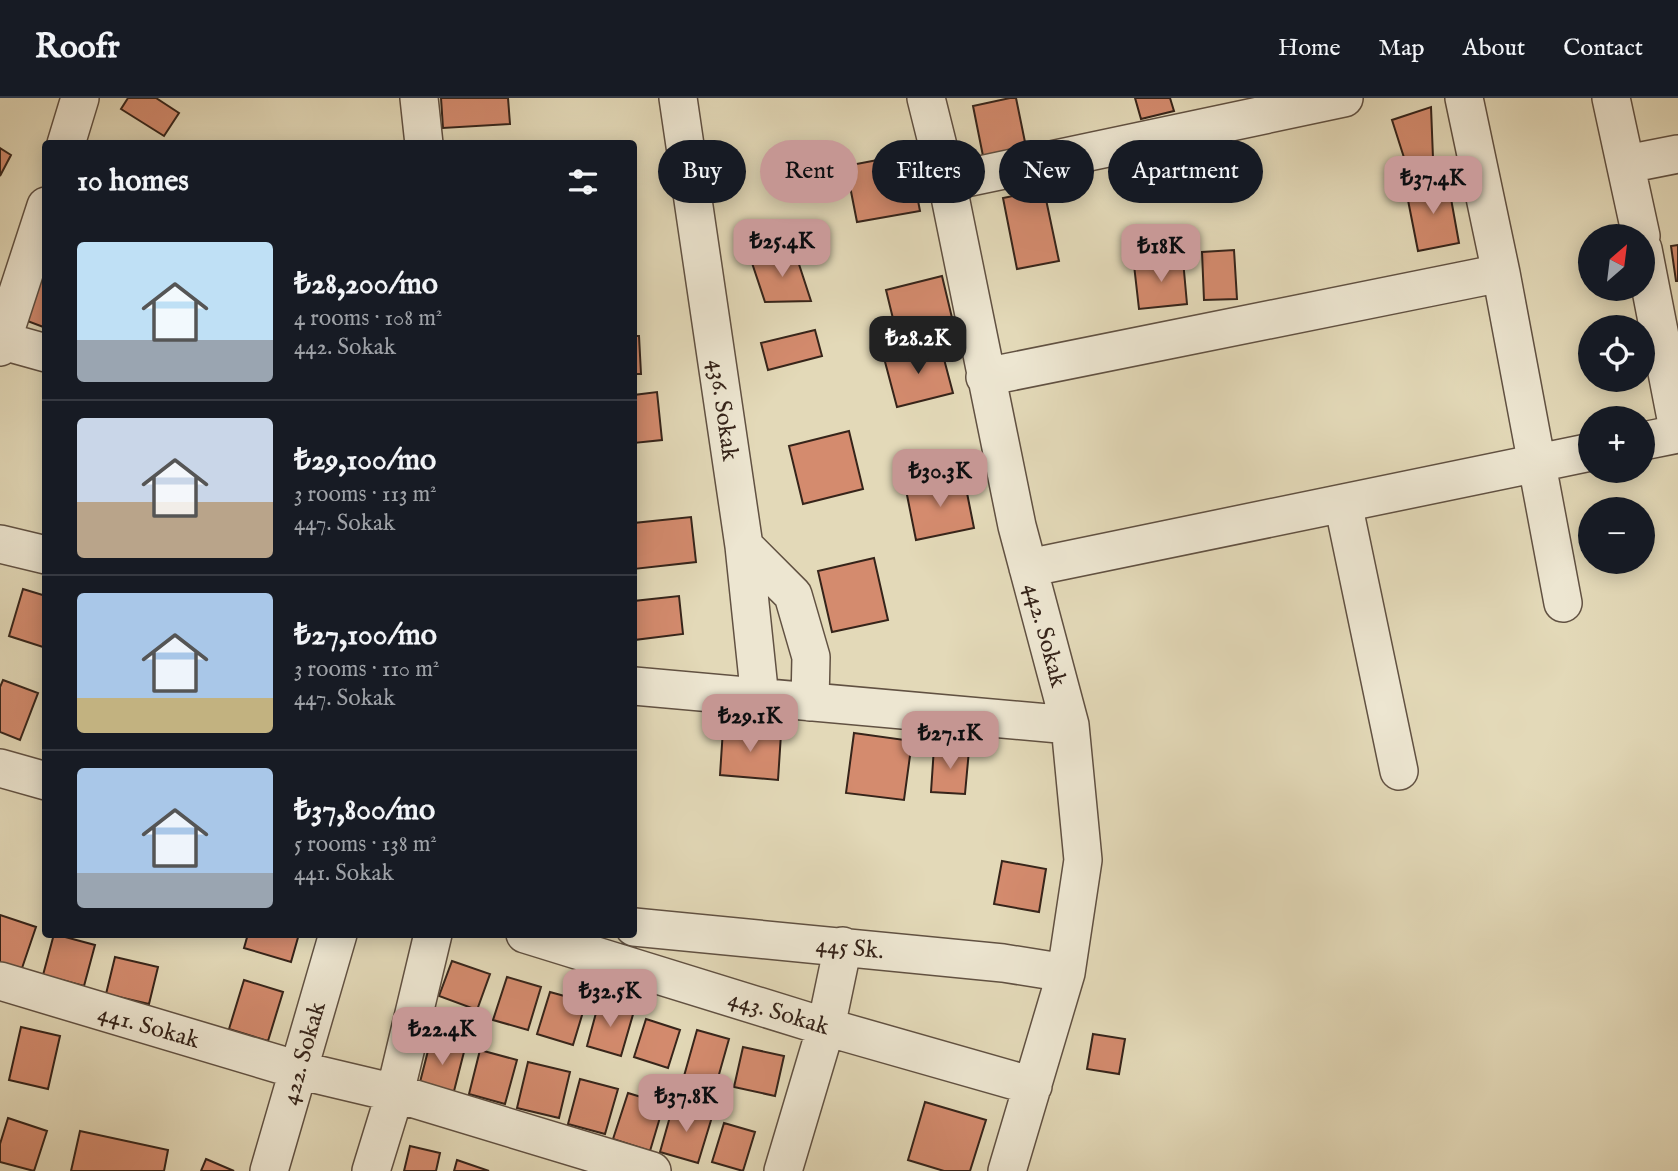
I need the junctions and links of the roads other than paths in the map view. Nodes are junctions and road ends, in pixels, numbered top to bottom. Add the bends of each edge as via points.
1 (80, 98) edge
2 (419, 98) edge
3 (678, 98) edge
4 (926, 98) edge
5 (1344, 98) edge
6 (1464, 98) edge
7 (1611, 98) edge
8 (66, 140) edge
9 (424, 140) edge
10 (936, 140) edge
11 (1678, 155) edge
12 (1627, 164) junction
13 (985, 174) edge
14 (951, 203) edge
15 (42, 216) edge
16 (1639, 224) edge
17 (1502, 273) junction
18 (1653, 301) edge
19 (7, 303) edge
20 (1, 344) edge
21 (42, 352) edge
22 (985, 377) junction
23 (1678, 432) edge
24 (1655, 439) edge
25 (1578, 455) edge
26 (1536, 463) junction
27 (1343, 503) junction
28 (0, 544) edge
29 (744, 546) junction
30 (42, 554) edge
31 (1028, 568) junction
32 (1563, 603) dead end
33 (637, 686) edge
34 (760, 699) junction
35 (810, 702) junction
36 (1070, 725) junction
37 (0, 768) edge
38 (1399, 771) dead end
39 (42, 780) edge
40 (637, 926) edge
41 (337, 938) edge
42 (432, 938) edge
43 (538, 938) edge
44 (843, 946) junction
45 (1066, 973) junction
46 (0, 981) edge
47 (825, 1027) junction
48 (298, 1070) junction
49 (1033, 1086) junction
50 (395, 1093) junction
51 (268, 1171) edge
52 (371, 1171) edge
53 (652, 1171) edge
54 (783, 1171) edge
55 (1007, 1171) edge

1 - 8 street
2 - 9 street
3 - 29 street, 436. Sokak
4 - 10 street, 442. Sokak
5 - 13 street
6 - 17 street
7 - 12 street
11 - 12 street
12 - 16 street
14 - 22 street, 442. Sokak
15 - 19 street
17 - 22 street
17 - 26 street
18 - 23 street
19 - 20 street
20 - 21 street
22 - 31 street, 442. Sokak
23 - 24 street
25 - 26 street
26 - 27 street
26 - 32 street
27 - 31 street
27 - 38 street
28 - 30 street
29 - 34 street, 436. Sokak
29 - 35 street via 793,595 811,657
31 - 36 street, 442. Sokak
33 - 34 street
34 - 35 street
35 - 36 street
36 - 45 street, 442. Sokak via 1083,860
37 - 39 street
40 - 44 street, 445 Sk.
41 - 48 street, 422. Sokak
42 - 50 street
43 - 47 street, 443. Sokak
44 - 45 street, 445 Sk.
44 - 47 street
45 - 49 street, 442. Sokak
46 - 48 street, 441. Sokak
47 - 49 street, 443. Sokak
47 - 54 street
48 - 50 street, 441. Sokak
48 - 51 street, 422. Sokak
49 - 55 street, 442. Sokak
50 - 52 street
50 - 53 street

